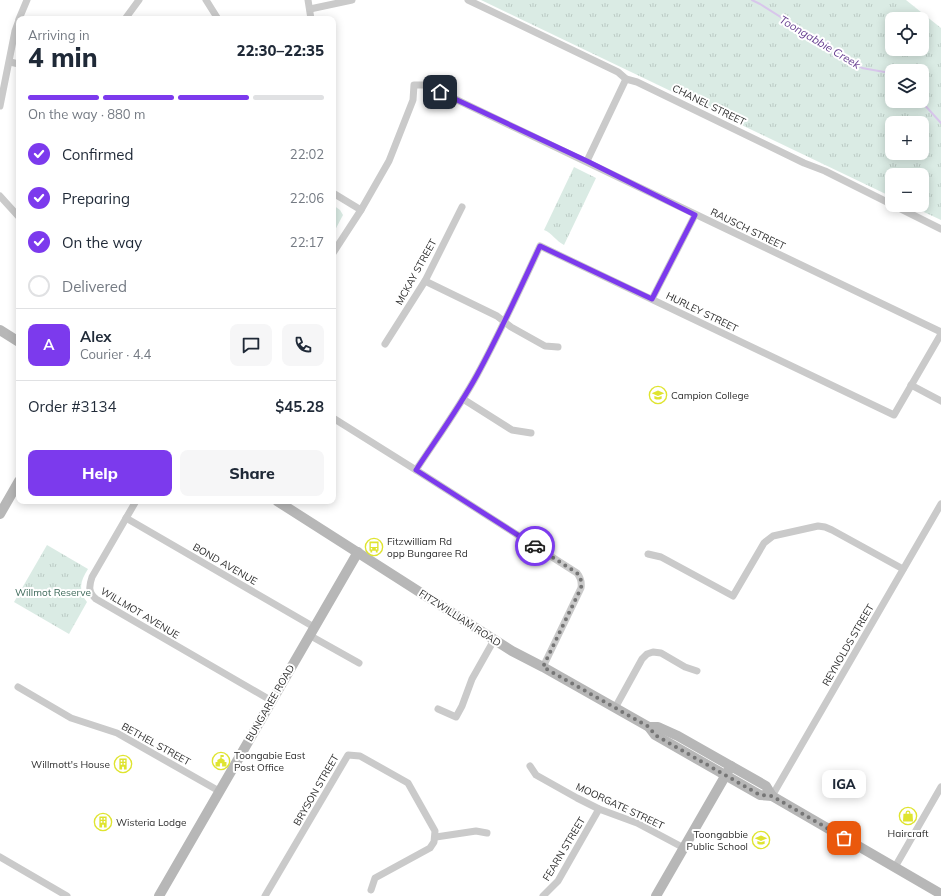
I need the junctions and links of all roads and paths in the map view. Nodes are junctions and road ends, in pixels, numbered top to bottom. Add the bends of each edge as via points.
1 (27, 0) edge
2 (139, 0) edge
3 (206, 0) edge
4 (308, 0) edge
5 (352, 0) edge
6 (468, 0) edge
7 (310, 9) junction
8 (21, 16) edge
9 (127, 16) edge
10 (216, 16) edge
11 (311, 16) edge
12 (16, 28) edge
13 (10, 62) junction
14 (16, 63) edge
15 (626, 79) junction
16 (0, 106) edge
17 (587, 161) junction
18 (336, 195) edge
19 (0, 196) edge
20 (462, 207) dead end
21 (360, 210) junction
22 (16, 214) edge
23 (695, 215) junction
24 (941, 229) edge
25 (336, 248) edge
26 (425, 281) junction
27 (652, 299) junction
28 (504, 322) junction
29 (0, 330) edge
30 (941, 333) edge
31 (16, 340) edge
32 (385, 344) dead end
33 (558, 347) dead end
34 (911, 385) junction
35 (463, 399) junction
36 (941, 401) edge
37 (336, 420) edge
38 (530, 433) dead end
39 (416, 470) junction
40 (16, 486) edge
41 (134, 504) edge
42 (282, 504) edge
43 (941, 504) edge
44 (0, 514) edge
45 (126, 518) junction
46 (358, 552) junction
47 (648, 554) dead end
48 (903, 569) junction
49 (311, 631) junction
50 (494, 640) junction
51 (359, 663) dead end
52 (543, 667) junction
53 (697, 670) dead end
54 (18, 687) dead end
55 (272, 701) junction
56 (615, 708) junction
57 (438, 709) dead end
58 (649, 727) junction
59 (530, 766) dead end
60 (731, 766) junction
61 (726, 775) junction
62 (941, 787) edge
63 (219, 791) junction
64 (772, 796) junction
65 (599, 809) junction
66 (487, 833) dead end
67 (436, 837) junction
68 (684, 848) junction
69 (0, 857) edge
70 (895, 867) junction
71 (371, 890) dead end
72 (941, 894) edge
73 (67, 896) edge
74 (159, 896) edge
75 (265, 896) edge
76 (543, 896) edge
77 (656, 896) edge

1 - 8 street
2 - 9 street
3 - 10 street
4 - 7 street
5 - 7 street
6 - 15 street, CHANEL STREET via 618,72
7 - 11 street
12 - 13 street
13 - 14 street
13 - 16 street
15 - 17 street
15 - 24 street, CHANEL STREET via 825,171
17 - 21 street, RAUSCH STREET via 426,85 414,85 413,100 389,161
17 - 23 street, RAUSCH STREET
18 - 21 street
19 - 22 street
20 - 26 street, MCKAY STREET
21 - 25 street, RAUSCH STREET
23 - 27 street
23 - 30 street, RAUSCH STREET
26 - 28 street via 497,316
26 - 32 street, MCKAY STREET
27 - 28 street, HURLEY STREET via 540,246
27 - 34 street, HURLEY STREET via 894,415
28 - 33 street via 545,346
28 - 35 street, HURLEY STREET
29 - 31 main road
30 - 34 street, HURLEY STREET
34 - 36 street
35 - 38 street via 512,430
35 - 39 street, HURLEY STREET
37 - 39 street
39 - 52 street via 577,573 582,583 581,588
40 - 44 main road
41 - 45 street, WILLMOT AVENUE
42 - 46 main road, FITZWILLIAM ROAD
43 - 48 street, REYNOLDS STREET
45 - 49 street, BOND AVENUE
45 - 55 street, WILLMOT AVENUE via 92,577 89,591 92,596
46 - 49 main road, BUNGAREE ROAD
46 - 50 main road, FITZWILLIAM ROAD
47 - 48 street via 661,557 733,596 768,539 818,526 832,530
48 - 64 street, REYNOLDS STREET
49 - 51 street, BOND AVENUE
49 - 55 main road, BUNGAREE ROAD
50 - 52 main road, FITZWILLIAM ROAD
50 - 57 street via 472,680 456,717
52 - 56 main road, FITZWILLIAM ROAD
53 - 56 street via 685,667 661,653 647,654
54 - 63 street, BETHEL STREET via 71,718 117,733
55 - 63 main road, BUNGAREE ROAD
56 - 58 main road, FITZWILLIAM ROAD
58 - 60 main road, FITZWILLIAM ROAD via 658,727 678,736
58 - 61 main road, FITZWILLIAM ROAD via 655,735
59 - 65 street, MOORGATE STREET via 536,774
60 - 61 main road
60 - 64 main road, FITZWILLIAM ROAD via 766,786
61 - 64 main road, FITZWILLIAM ROAD via 760,795
61 - 68 main road
62 - 70 street
63 - 74 main road, BUNGAREE ROAD
64 - 70 main road, FITZWILLIAM ROAD
65 - 68 street, MOORGATE STREET via 637,823
65 - 76 street, FEARN STREET via 558,881
66 - 67 street via 476,831
67 - 71 street via 430,848 375,878
67 - 75 street, BRYSON STREET via 408,783 360,756 348,755
68 - 77 main road
69 - 73 street
70 - 72 main road, FITZWILLIAM ROAD

